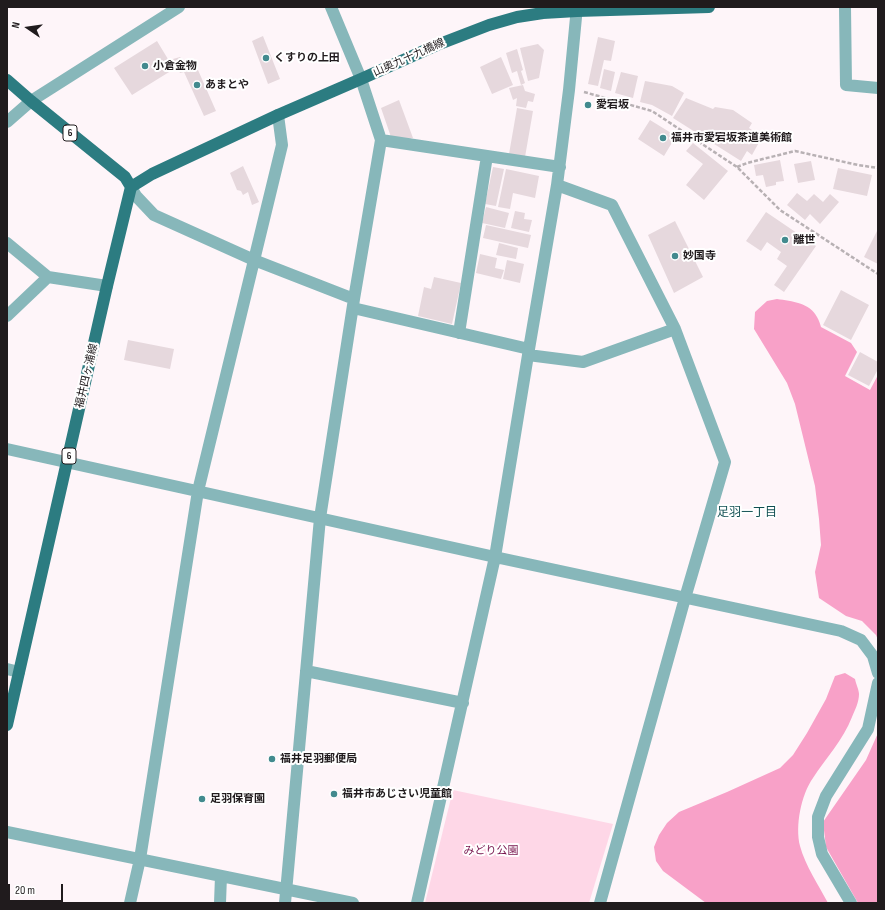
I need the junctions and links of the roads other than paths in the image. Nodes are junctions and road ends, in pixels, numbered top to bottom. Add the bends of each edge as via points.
1 (179, 7) edge
2 (331, 7) edge
3 (709, 7) edge
4 (845, 7) edge
5 (577, 9) edge
6 (362, 79) junction
7 (7, 80) edge
8 (878, 88) edge
9 (31, 101) junction
10 (278, 115) junction
11 (7, 122) edge
12 (381, 140) junction
13 (487, 156) junction
14 (560, 167) junction
15 (557, 185) junction
16 (131, 187) junction
17 (7, 243) edge
18 (254, 260) junction
19 (48, 278) junction
20 (107, 286) junction
21 (354, 304) junction
22 (7, 316) edge
23 (676, 329) junction
24 (458, 333) junction
25 (528, 352) junction
26 (7, 449) edge
27 (68, 462) junction
28 (198, 491) junction
29 (320, 518) junction
30 (495, 557) junction
31 (685, 598) junction
32 (7, 669) edge
33 (306, 671) junction
34 (19, 672) junction
35 (878, 673) edge
36 (878, 683) edge
37 (462, 703) junction
38 (7, 725) edge
39 (7, 832) edge
40 (140, 859) junction
41 (221, 876) junction
42 (286, 889) junction
43 (130, 903) edge
44 (220, 903) edge
45 (285, 903) edge
46 (353, 903) edge
47 (417, 903) edge
48 (600, 903) edge
49 (851, 903) edge

1 - 9 street
2 - 6 street
3 - 5 main road, 山奥九十九橋線
4 - 8 street via 846,85
5 - 6 main road, 山奥九十九橋線 via 517,17 488,25
5 - 14 street
6 - 10 main road, 山奥九十九橋線
6 - 12 street
7 - 9 main road, 6
9 - 11 street
9 - 16 main road, 6 via 125,177
10 - 16 main road, 山奥九十九橋線 via 152,174
10 - 18 street via 282,145
12 - 13 street
12 - 21 street
13 - 14 street
13 - 24 street
14 - 15 street
15 - 23 street via 612,204
15 - 25 street
16 - 18 street via 136,196 154,214
16 - 20 main road, 福井四ヶ浦線 / 6
17 - 19 street
18 - 21 street
18 - 28 street
19 - 20 street
19 - 22 street
20 - 27 main road, 福井四ヶ浦線 / 6
21 - 24 street
21 - 29 street
23 - 25 street via 583,362
23 - 31 street via 725,462
24 - 25 street
25 - 30 street
26 - 27 street
27 - 28 street
27 - 34 main road, 福井四ヶ浦線 / 6
28 - 29 street
28 - 40 street
29 - 30 street
29 - 33 street
30 - 31 street
30 - 37 street
31 - 35 street via 841,631 862,640 873,656
31 - 48 street
32 - 34 street
33 - 37 street
33 - 42 street
34 - 38 main road, 福井四ヶ浦線 / 6
36 - 49 street via 868,729 826,796 818,817 818,837 822,854
37 - 47 street
39 - 40 street
40 - 41 street
40 - 43 street
41 - 42 street
41 - 44 street
42 - 45 street
42 - 46 street

